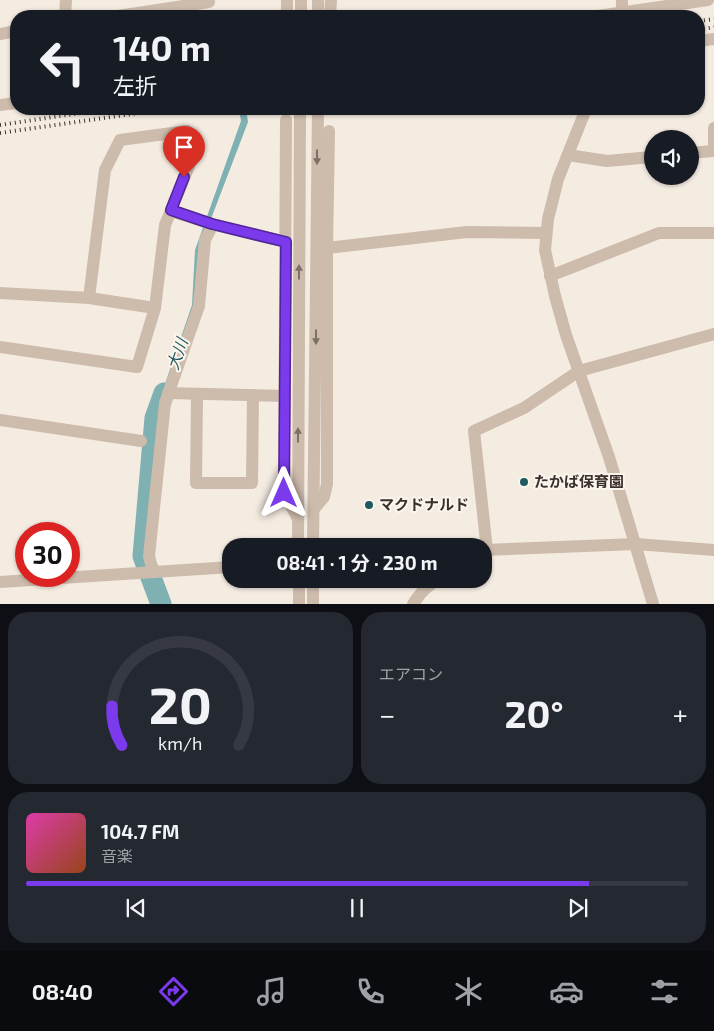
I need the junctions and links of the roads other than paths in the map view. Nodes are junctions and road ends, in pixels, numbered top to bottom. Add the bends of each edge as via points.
1 (708, 0) edge
2 (210, 1) edge
3 (159, 10) edge
4 (651, 10) edge
5 (300, 115) edge
6 (318, 115) edge
7 (584, 115) edge
8 (286, 120) dead end
9 (714, 128) edge
10 (329, 131) dead end
11 (713, 151) edge
12 (699, 152) edge
13 (568, 155) junction
14 (644, 158) edge
15 (171, 210) junction
16 (210, 223) junction
17 (546, 233) junction
18 (714, 233) edge
19 (286, 242) junction
20 (327, 248) junction
21 (550, 276) junction
22 (0, 293) edge
23 (89, 298) junction
24 (155, 308) junction
25 (714, 334) edge
26 (0, 346) edge
27 (578, 371) junction
28 (168, 393) junction
29 (197, 395) junction
30 (253, 395) junction
31 (284, 396) junction
32 (0, 420) edge
33 (141, 441) dead end
34 (314, 509) junction
35 (297, 517) junction
36 (298, 538) edge
37 (313, 538) edge
38 (484, 538) edge
39 (636, 544) junction
40 (492, 550) edge
41 (714, 550) edge
42 (222, 568) edge
43 (153, 572) junction
44 (0, 582) edge
45 (299, 588) edge
46 (313, 588) edge
47 (425, 588) edge
48 (299, 604) edge
49 (313, 604) edge
50 (413, 604) edge
51 (652, 604) edge

1 - 4 street
2 - 3 street
35 -> 5 street
6 -> 34 street
7 - 13 street
8 - 19 street
9 - 11 street
10 - 20 street
11 - 12 street
13 - 14 street via 607,161
13 - 17 street via 558,179
15 - 16 street
15 - 23 street via 198,144 187,130 120,140 105,170
15 - 24 street via 165,225
16 - 19 street
16 - 28 street via 205,240 199,306
17 - 20 street via 468,232
17 - 21 street via 545,250
18 - 21 street via 659,233
19 - 31 street
20 - 34 street via 327,484 324,497
21 - 27 street
22 - 23 street
23 - 24 street
24 - 26 street via 137,367
25 - 27 street
27 - 38 street via 524,408 474,431
27 - 39 street
28 - 29 street
28 - 43 street via 149,556
29 - 30 street
29 - 30 street via 196,483 252,483
30 - 31 street
31 - 35 street via 284,493
32 - 33 street
34 - 37 street
35 - 36 street
39 - 40 street
39 - 41 street
39 - 51 street
42 - 43 street
43 - 44 street
45 - 48 street
46 - 49 street
47 - 50 street

